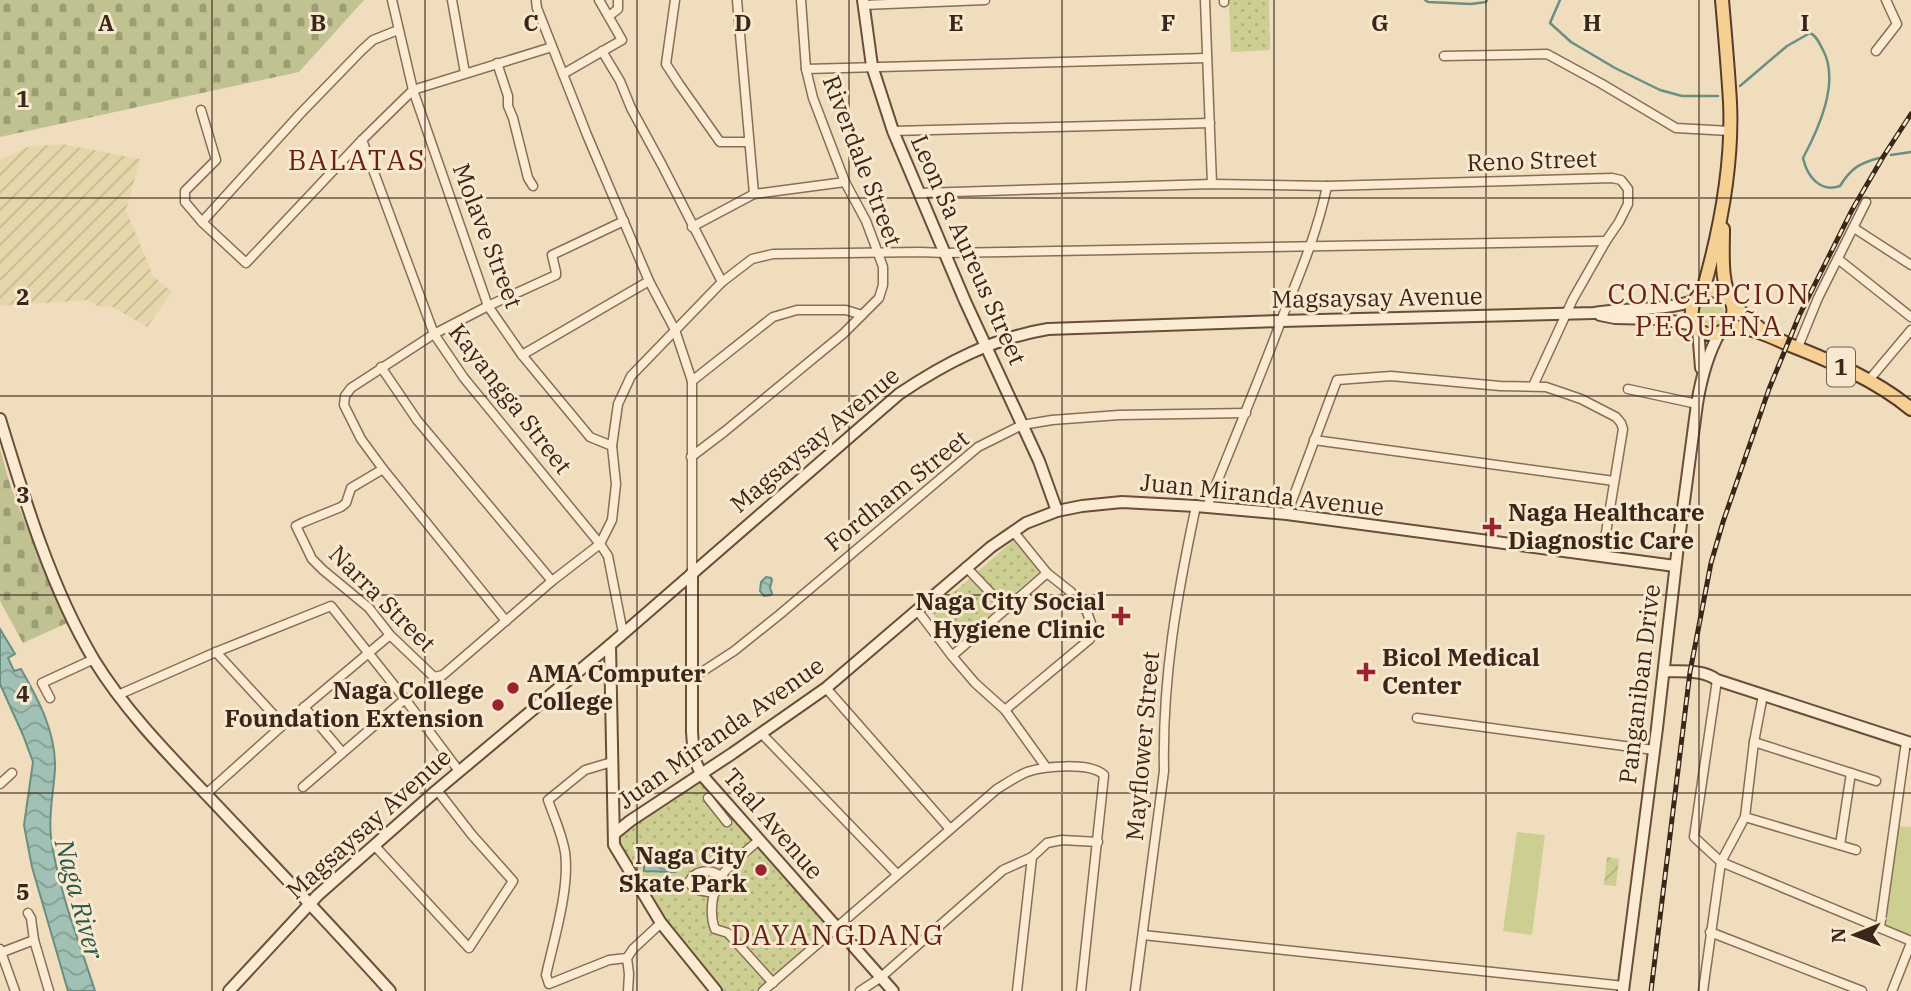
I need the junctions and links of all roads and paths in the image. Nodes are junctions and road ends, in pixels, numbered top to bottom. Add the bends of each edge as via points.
1 (392, 0) edge
2 (452, 0) edge
3 (536, 0) edge
4 (599, 0) edge
5 (618, 0) edge
6 (675, 0) edge
7 (737, 0) edge
8 (800, 0) edge
9 (985, 0) edge
10 (1205, 0) edge
11 (1722, 0) edge
12 (1886, 0) edge
13 (863, 3) edge
14 (609, 16) junction
15 (398, 30) junction
16 (552, 47) junction
17 (602, 51) junction
18 (1876, 51) dead end
19 (1444, 56) dead end
20 (1207, 58) junction
21 (497, 63) junction
22 (872, 66) junction
23 (806, 69) junction
24 (465, 73) junction
25 (563, 74) junction
26 (413, 90) junction
27 (201, 110) dead end
28 (1210, 123) junction
29 (894, 131) junction
30 (1730, 131) junction
31 (362, 140) junction
32 (749, 142) junction
33 (845, 182) junction
34 (1212, 184) junction
35 (533, 186) dead end
36 (1327, 186) junction
37 (920, 193) junction
38 (754, 194) junction
39 (1724, 195) junction
40 (1866, 202) dead end
41 (624, 221) junction
42 (202, 222) junction
43 (692, 227) junction
44 (1854, 228) junction
45 (1606, 241) junction
46 (1310, 247) junction
47 (878, 253) junction
48 (945, 253) junction
49 (1838, 259) junction
50 (1911, 265) edge
51 (649, 281) junction
52 (722, 282) junction
53 (1698, 298) junction
54 (1731, 302) junction
55 (488, 306) junction
56 (1594, 313) junction
57 (1567, 314) junction
58 (862, 315) junction
59 (1911, 317) edge
60 (1282, 321) junction
61 (1697, 327) junction
62 (674, 330) junction
63 (1724, 330) junction
64 (1911, 330) edge
65 (434, 334) junction
66 (1766, 334) junction
67 (986, 345) junction
68 (1798, 347) junction
69 (522, 355) junction
70 (381, 367) junction
71 (1869, 380) junction
72 (692, 382) junction
73 (1701, 382) junction
74 (1533, 386) junction
75 (1628, 389) dead end
76 (1697, 404) junction
77 (1911, 409) edge
78 (1246, 413) junction
79 (0, 419) edge
80 (1022, 425) junction
81 (1314, 440) junction
82 (612, 446) junction
83 (691, 457) junction
84 (383, 469) junction
85 (1614, 481) junction
86 (1201, 506) junction
87 (1057, 511) junction
88 (1287, 514) junction
89 (1013, 531) junction
90 (600, 544) junction
91 (1602, 556) junction
92 (1675, 566) junction
93 (966, 567) junction
94 (692, 573) junction
95 (1046, 573) junction
96 (552, 581) junction
97 (1006, 609) junction
98 (917, 610) junction
99 (506, 621) junction
100 (623, 633) junction
101 (390, 635) junction
102 (610, 645) junction
103 (216, 652) junction
104 (369, 653) junction
105 (952, 656) junction
106 (94, 659) junction
107 (1664, 671) junction
108 (691, 679) junction
109 (1717, 680) junction
110 (826, 688) junction
111 (118, 695) junction
112 (1763, 695) junction
113 (50, 698) dead end
114 (405, 699) junction
115 (304, 707) junction
116 (1005, 709) junction
117 (1417, 718) dead end
118 (283, 725) junction
119 (761, 733) junction
120 (1754, 742) junction
121 (1909, 743) edge
122 (1654, 750) junction
123 (342, 752) junction
124 (612, 762) junction
125 (1046, 768) junction
126 (460, 771) junction
127 (12, 773) dead end
128 (1852, 773) junction
129 (701, 774) junction
130 (1876, 781) dead end
131 (0, 784) edge
132 (303, 787) dead end
133 (437, 790) junction
134 (206, 794) junction
135 (708, 798) dead end
136 (614, 809) junction
137 (1745, 817) junction
138 (630, 821) junction
139 (727, 822) dead end
140 (950, 829) junction
141 (614, 834) junction
142 (760, 840) junction
143 (1098, 842) junction
144 (374, 845) junction
145 (1840, 845) junction
146 (1856, 850) dead end
147 (1032, 857) junction
148 (1721, 862) junction
149 (897, 874) junction
150 (721, 876) junction
151 (715, 893) junction
152 (310, 903) junction
153 (28, 913) dead end
154 (661, 923) junction
155 (1880, 927) junction
156 (837, 928) junction
157 (1710, 932) junction
158 (1143, 935) junction
159 (34, 940) junction
160 (1911, 942) edge
161 (0, 951) edge
162 (627, 958) junction
163 (880, 978) junction
164 (773, 983) junction
165 (1624, 989) edge
166 (15, 991) edge
167 (49, 991) edge
168 (229, 991) edge
169 (390, 991) edge
170 (628, 991) edge
171 (716, 991) edge
172 (763, 991) edge
173 (860, 991) edge
174 (893, 991) edge
175 (1017, 991) edge
176 (1081, 991) edge
177 (1135, 991) edge
178 (1703, 991) edge
179 (1862, 991) edge
180 (1892, 991) edge

1 - 15 street, Molave Street
2 - 24 street
3 - 16 street
4 - 14 street
5 - 14 street via 618,9
6 - 32 street via 666,64 720,142
7 - 32 street
8 - 23 street, Riverdale Street
9 - 13 street
10 - 20 street
11 - 30 main road
12 - 18 street via 1897,23
13 - 22 main road, Leon Sa Aureus Street
14 - 17 street via 622,40
15 - 26 street, Molave Street
15 - 42 street via 362,50
16 - 21 street
16 - 25 street
17 - 25 street
17 - 43 street
19 - 30 street via 1547,54 1676,128
20 - 22 street
20 - 28 street
21 - 24 street
21 - 35 street
22 - 23 street
22 - 29 main road, Leon Sa Aureus Street
23 - 33 street, Riverdale Street
24 - 26 street
25 - 41 street
26 - 31 street
26 - 55 street, Molave Street
27 - 42 street via 216,160 185,191 185,202
28 - 29 street
28 - 34 street
29 - 37 main road, Leon Sa Aureus Street
30 - 39 main road
31 - 42 street via 246,263
31 - 65 street, Kayangga Street
32 - 38 street
33 - 38 street
33 - 47 street, Riverdale Street
34 - 36 street, Reno Street
34 - 37 street, Reno Street
36 - 45 street, Reno Street via 1612,178 1625,184 1629,198
36 - 46 street, Mayflower Street
37 - 48 main road, Leon Sa Aureus Street
38 - 43 street
39 - 53 main road via 1710,266
39 - 54 main road via 1723,268
40 - 44 street
41 - 51 street
41 - 55 street via 552,255 556,275
43 - 52 street
44 - 49 street
44 - 50 street
45 - 46 street
45 - 57 street, Reno Street
46 - 48 street
46 - 60 street, Mayflower Street
47 - 48 street
47 - 52 street via 773,254 752,259
47 - 58 street, Riverdale Street via 883,285 879,298
48 - 67 main road, Leon Sa Aureus Street
49 - 59 street
49 - 68 street
51 - 62 street
51 - 69 street
52 - 62 street
53 - 54 main road, 1 via 1707,291 1719,292
53 - 56 main road, Magsaysay Avenue via 1662,308
53 - 61 main road via 1691,313
54 - 63 main road via 1733,317
54 - 66 main road, 1
55 - 65 street
55 - 69 street, Molave Street
56 - 57 main road, Magsaysay Avenue
56 - 61 main road, Magsaysay Avenue via 1659,318
57 - 60 main road, Magsaysay Avenue
57 - 74 street, Reno Street
58 - 72 street via 846,310 797,310 773,317
58 - 83 street, Riverdale Street
60 - 67 main road, Magsaysay Avenue via 1048,329
60 - 78 street, Mayflower Street
61 - 63 main road, 1 via 1709,334
61 - 73 main road, Panganiban Drive
62 - 72 street
62 - 82 street via 631,376 618,404
63 - 66 main road, 1 via 1738,327
63 - 73 main road, Panganiban Drive via 1709,352
64 - 71 street
65 - 70 street
65 - 90 street, Kayangga Street via 464,378
66 - 68 main road, 1
67 - 80 main road, Leon Sa Aureus Street
67 - 94 main road, Magsaysay Avenue via 944,364 899,394
68 - 71 main road, 1
69 - 82 street, Molave Street via 590,437
70 - 84 street via 351,388 344,405
70 - 96 street via 417,420
71 - 77 main road, 1
72 - 83 street
73 - 76 main road, Panganiban Drive
74 - 81 street via 1391,376 1337,380
74 - 85 street via 1581,399 1616,417 1623,429
75 - 76 street
76 - 92 main road, Panganiban Drive
78 - 80 street, Fordham Street via 1119,415
78 - 86 street, Mayflower Street
79 - 106 main road via 40,540 66,606
80 - 87 main road, Leon Sa Aureus Street
80 - 108 street, Fordham Street via 978,447 779,615
81 - 85 street
81 - 88 street
82 - 90 street via 616,484 612,520
83 - 94 street
84 - 99 street
84 - 101 street, Narra Street via 351,488 341,507 296,526 312,559 369,608
85 - 91 street
86 - 87 main road, Juan Miranda Avenue via 1122,502
86 - 88 main road, Juan Miranda Avenue
86 - 158 street, Mayflower Street via 1178,593 1168,661 1164,771
87 - 89 main road, Juan Miranda Avenue
88 - 91 main road, Juan Miranda Avenue
89 - 93 main road, Juan Miranda Avenue
89 - 95 street
90 - 96 street, Narra Street
90 - 100 street, Kayangga Street via 608,556
91 - 92 main road, Juan Miranda Avenue
92 - 107 main road, Panganiban Drive
93 - 97 street
93 - 98 main road, Juan Miranda Avenue
94 - 100 main road, Magsaysay Avenue
94 - 108 main road, Taal Avenue
95 - 97 street
95 - 116 street via 1087,612 1090,639
96 - 99 street, Narra Street
97 - 105 street
98 - 105 street
98 - 110 main road, Juan Miranda Avenue
99 - 101 street, Narra Street via 443,675 434,677
100 - 102 main road, Magsaysay Avenue
101 - 104 street
102 - 124 main road
102 - 126 main road, Magsaysay Avenue
103 - 104 street via 331,607
103 - 111 street
103 - 118 street
104 - 114 street
104 - 115 street
105 - 116 street
106 - 111 main road
106 - 113 street via 42,683
107 - 109 main road via 1711,675
107 - 122 main road, Panganiban Drive
108 - 129 main road, Taal Avenue via 694,758
109 - 112 main road
109 - 148 street via 1693,837
110 - 119 main road, Juan Miranda Avenue
110 - 140 street
111 - 134 main road
112 - 120 street
112 - 121 main road
114 - 123 street
114 - 126 street
115 - 118 street
115 - 123 street
116 - 125 street
117 - 122 street
118 - 134 street
119 - 129 main road, Juan Miranda Avenue
119 - 149 street
120 - 128 street
120 - 137 street
121 - 155 street
122 - 165 main road, Panganiban Drive
123 - 132 street
124 - 136 main road
124 - 162 street via 585,769 548,800 565,852 565,886 546,975 549,984 609,960
125 - 140 street via 1025,773 997,789
125 - 143 street via 1084,767 1104,775
126 - 133 main road, Magsaysay Avenue
127 - 131 street
128 - 130 street
128 - 145 street
129 - 138 main road, Juan Miranda Avenue
129 - 142 main road, Taal Avenue
133 - 144 main road, Magsaysay Avenue
133 - 144 street via 513,881 469,947
134 - 152 main road
135 - 139 street
136 - 138 main road
136 - 141 main road
137 - 145 street
137 - 148 street
138 - 141 main road, Juan Miranda Avenue
140 - 149 street
141 - 154 main road via 614,845
142 - 150 street
142 - 156 main road, Taal Avenue
143 - 147 street via 1047,843
143 - 176 street
144 - 152 main road, Magsaysay Avenue
145 - 146 street
147 - 163 street via 1003,870
147 - 175 street
148 - 155 street
148 - 157 street
149 - 156 street
150 - 151 street
150 - 151 street via 703,871 689,881 696,889
151 - 164 street via 715,929 728,933
152 - 168 main road, Magsaysay Avenue
152 - 169 main road
153 - 159 street
154 - 162 street
154 - 171 main road
155 - 160 street
156 - 163 main road, Taal Avenue
156 - 164 street
157 - 178 street
157 - 179 street
158 - 165 street
158 - 177 street, Mayflower Street
159 - 161 street
159 - 167 street
160 - 180 street
161 - 166 street
162 - 170 street
163 - 173 street
163 - 174 main road, Taal Avenue
164 - 172 street

